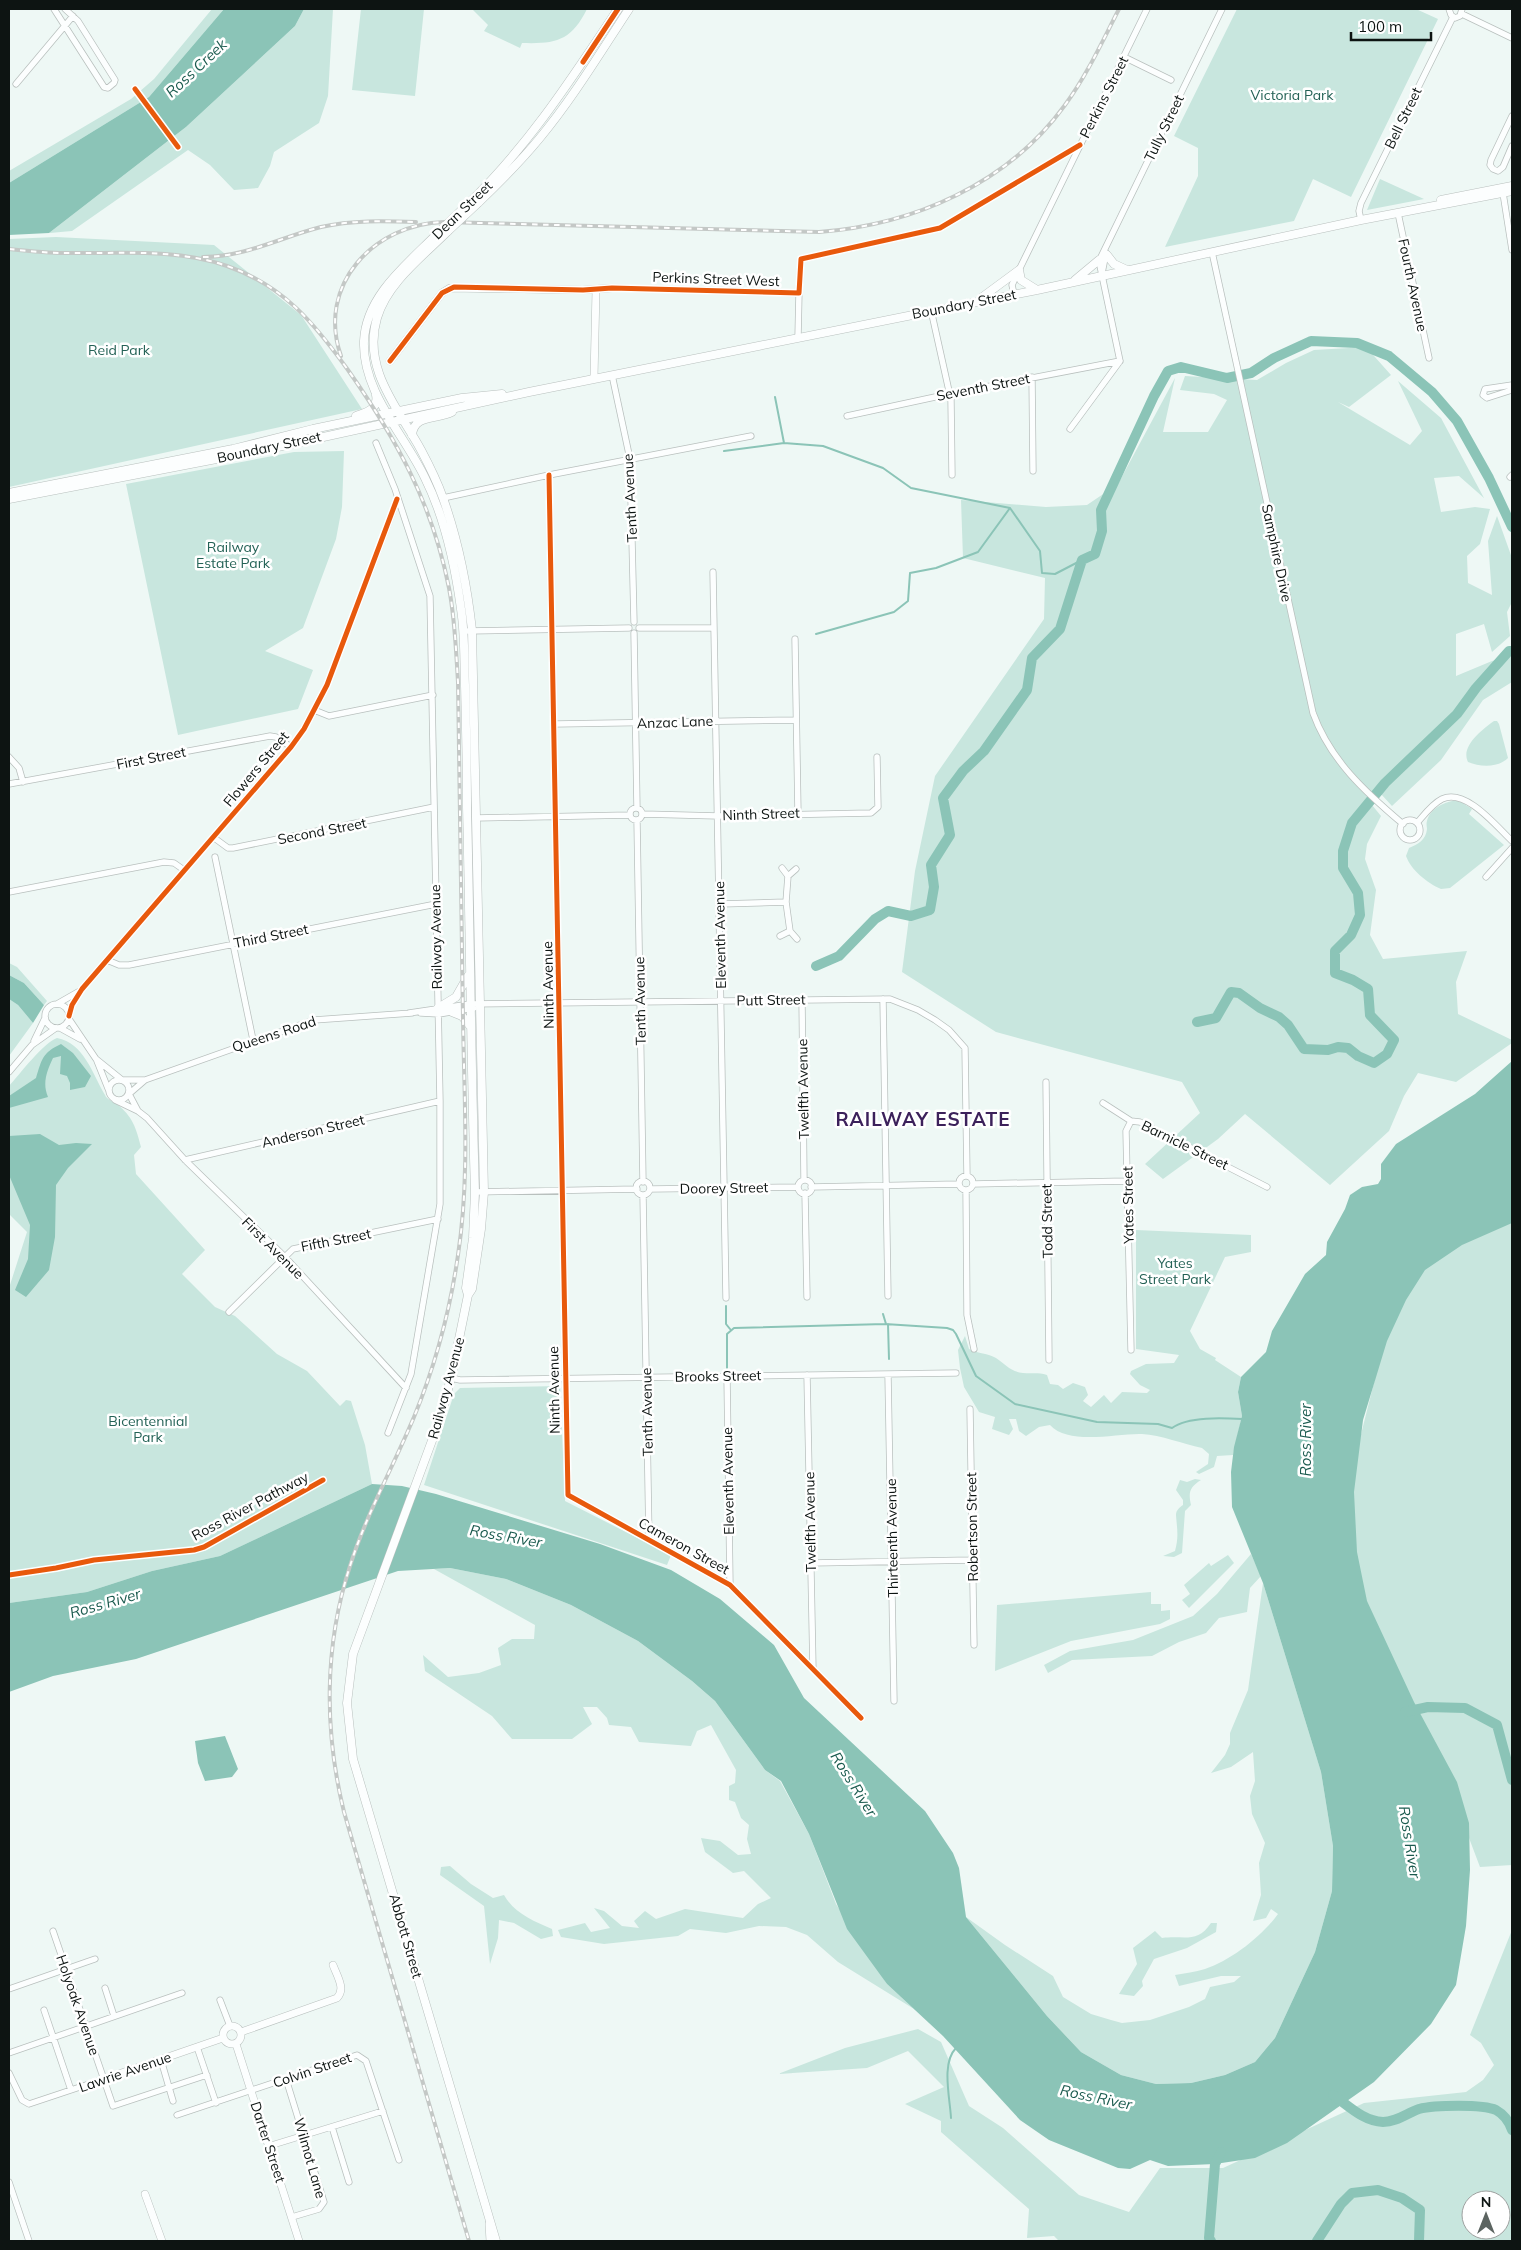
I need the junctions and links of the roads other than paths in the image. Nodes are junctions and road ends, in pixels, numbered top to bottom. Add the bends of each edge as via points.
1 (54, 9) edge
2 (65, 9) edge
3 (618, 9) edge
4 (630, 9) edge
5 (1147, 9) edge
6 (1222, 9) edge
7 (1450, 9) edge
8 (1462, 11) edge
9 (73, 16) junction
10 (1453, 17) junction
11 (64, 25) junction
12 (1512, 38) edge
13 (586, 57) junction
14 (1124, 57) junction
15 (587, 72) junction
16 (574, 75) junction
17 (1171, 80) dead end
18 (16, 84) dead end
19 (578, 87) junction
20 (1512, 116) edge
21 (1080, 145) junction
22 (1512, 146) edge
23 (1510, 190) edge
24 (1398, 213) junction
25 (1361, 220) junction
26 (444, 231) junction
27 (1512, 250) edge
28 (1212, 252) junction
29 (1104, 254) junction
30 (1019, 270) junction
31 (1127, 270) junction
32 (1102, 275) junction
33 (1074, 282) junction
34 (612, 288) joint
35 (596, 290) junction
36 (1037, 290) junction
37 (799, 293) junction
38 (1014, 294) junction
39 (977, 300) junction
40 (931, 310) junction
41 (798, 338) junction
42 (1429, 358) dead end
43 (390, 361) dead end
44 (1120, 361) junction
45 (612, 375) junction
46 (1032, 377) junction
47 (594, 378) junction
48 (1512, 385) edge
49 (375, 390) junction
50 (1512, 390) edge
51 (529, 392) junction
52 (949, 394) junction
53 (468, 405) junction
54 (397, 411) junction
55 (387, 414) junction
56 (847, 416) dead end
57 (402, 419) junction
58 (392, 422) junction
59 (321, 427) junction
60 (1070, 429) dead end
61 (412, 435) junction
62 (751, 436) dead end
63 (376, 443) dead end
64 (630, 459) junction
65 (1033, 471) dead end
66 (549, 475) junction
67 (952, 475) dead end
68 (9, 493) edge
69 (443, 498) junction
70 (9, 499) edge
71 (397, 499) junction
72 (713, 572) dead end
73 (634, 622) junction
74 (628, 628) junction
75 (639, 628) junction
76 (713, 628) junction
77 (554, 629) junction
78 (472, 630) junction
79 (463, 631) junction
80 (634, 632) junction
81 (795, 639) dead end
82 (433, 695) junction
83 (314, 710) junction
84 (715, 720) junction
85 (795, 720) junction
86 (636, 723) junction
87 (555, 724) junction
88 (291, 747) junction
89 (9, 757) edge
90 (877, 757) dead end
91 (23, 782) junction
92 (9, 784) edge
93 (434, 807) junction
94 (637, 808) junction
95 (798, 813) junction
96 (643, 814) junction
97 (630, 815) junction
98 (556, 816) junction
99 (718, 816) junction
100 (476, 818) junction
101 (638, 820) junction
102 (1416, 823) junction
103 (1403, 824) junction
104 (213, 837) junction
105 (1512, 841) edge
106 (1512, 848) edge
107 (214, 856) dead end
108 (782, 868) dead end
109 (796, 869) dead end
110 (184, 870) junction
111 (788, 876) junction
112 (1486, 877) dead end
113 (9, 892) edge
114 (786, 902) junction
115 (436, 904) junction
116 (720, 904) junction
117 (790, 931) junction
118 (780, 936) dead end
119 (797, 939) dead end
120 (232, 944) junction
121 (107, 960) junction
122 (470, 970) junction
123 (82, 989) junction
124 (802, 999) junction
125 (883, 999) junction
126 (720, 1001) junction
127 (640, 1002) junction
128 (56, 1004) junction
129 (560, 1004) junction
130 (479, 1005) junction
131 (470, 1007) junction
132 (438, 1011) junction
133 (452, 1012) junction
134 (45, 1017) junction
135 (69, 1018) junction
136 (470, 1026) junction
137 (58, 1028) junction
138 (82, 1040) junction
139 (253, 1040) junction
140 (32, 1046) junction
141 (96, 1059) junction
142 (9, 1072) edge
143 (122, 1080) junction
144 (145, 1080) junction
145 (1046, 1082) dead end
146 (109, 1091) junction
147 (129, 1094) junction
148 (115, 1100) junction
149 (440, 1101) junction
150 (1103, 1103) dead end
151 (138, 1111) junction
152 (1131, 1121) junction
153 (185, 1160) junction
154 (967, 1176) junction
155 (804, 1180) junction
156 (1127, 1181) junction
157 (643, 1182) junction
158 (1047, 1183) junction
159 (959, 1184) junction
160 (973, 1184) junction
161 (885, 1186) junction
162 (798, 1187) junction
163 (811, 1187) junction
164 (1267, 1187) dead end
165 (724, 1188) junction
166 (637, 1189) junction
167 (650, 1189) junction
168 (562, 1190) junction
169 (966, 1190) junction
170 (475, 1192) junction
171 (484, 1192) junction
172 (805, 1193) junction
173 (643, 1195) junction
174 (438, 1219) junction
175 (284, 1256) junction
176 (468, 1295) junction
177 (888, 1296) dead end
178 (807, 1297) dead end
179 (726, 1298) dead end
180 (229, 1312) dead end
181 (974, 1349) dead end
182 (1130, 1350) dead end
183 (1049, 1360) dead end
184 (956, 1373) dead end
185 (888, 1375) junction
186 (727, 1376) junction
187 (807, 1376) junction
188 (451, 1378) junction
189 (564, 1378) junction
190 (646, 1378) junction
191 (406, 1388) junction
192 (970, 1409) dead end
193 (388, 1433) dead end
194 (568, 1495) joint
195 (649, 1539) junction
196 (972, 1560) junction
197 (892, 1561) junction
198 (811, 1563) junction
199 (730, 1585) junction
200 (362, 1628) joint
201 (974, 1645) dead end
202 (813, 1669) junction
203 (894, 1701) dead end
204 (861, 1718) dead end
205 (53, 1931) dead end
206 (95, 1960) dead end
207 (333, 1965) dead end
208 (66, 1969) junction
209 (105, 1988) dead end
210 (9, 1989) edge
211 (182, 1993) dead end
212 (220, 2000) dead end
213 (44, 2010) dead end
214 (114, 2016) junction
215 (86, 2026) junction
216 (230, 2026) junction
217 (241, 2032) junction
218 (53, 2037) junction
219 (223, 2038) junction
220 (236, 2044) junction
221 (197, 2048) junction
222 (9, 2053) edge
223 (161, 2060) junction
224 (9, 2073) edge
225 (207, 2075) junction
226 (104, 2079) junction
227 (286, 2079) junction
228 (170, 2088) junction
229 (71, 2090) junction
230 (252, 2091) junction
231 (173, 2100) dead end
232 (216, 2103) junction
233 (383, 2111) junction
234 (177, 2115) dead end
235 (332, 2127) junction
236 (304, 2135) junction
237 (269, 2146) junction
238 (399, 2160) dead end
239 (9, 2182) edge
240 (349, 2182) dead end
241 (145, 2194) dead end
242 (292, 2217) junction
243 (489, 2222) junction
244 (29, 2241) edge
245 (162, 2241) edge
246 (299, 2241) edge
247 (490, 2241) edge
248 (496, 2241) edge

1 - 11 street
2 - 9 street
3 - 13 main road, Dean Street
4 - 15 main road, Dean Street
5 - 14 street, Perkins Street
6 - 29 street, Tully Street
7 - 10 street
8 - 10 street via 1458,17
8 - 12 street
9 - 11 street
9 - 11 street via 114,83 104,87
10 - 25 street, Bell Street via 1361,203
11 - 18 street
13 - 15 main road
13 - 16 main road, Dean Street
14 - 17 street
14 - 21 street, Perkins Street
15 - 16 main road
15 - 19 main road, Dean Street
16 - 19 main road via 580,80
16 - 26 main road, Dean Street, bridge via 520,150
19 - 26 main road, Dean Street, bridge via 528,152 478,203
20 - 22 street via 1491,160 1493,169 1503,168
21 - 30 street, Perkins Street
21 - 37 street, Perkins Street West via 940,228 801,259
23 - 24 main road, Boundary Street via 1440,201
23 - 27 street
24 - 25 main road, Boundary Street
24 - 42 street, Fourth Avenue
25 - 28 main road, Boundary Street
26 - 49 main road, Dean Street via 392,279 376,300 366,325 364,341 367,367
26 - 54 main road, Dean Street via 397,283 383,302 377,318 373,336 376,366 382,385
28 - 31 main road, Boundary Street
28 - 103 street, Samphire Drive via 1313,713 1334,756
29 - 31 main road
29 - 32 street, Tully Street
29 - 33 main road
30 - 36 main road via 1021,280
30 - 38 street, Perkins Street via 1012,286
30 - 39 main road
31 - 32 main road, Boundary Street
32 - 33 main road, Boundary Street
32 - 44 street
33 - 36 main road, Boundary Street
34 - 35 street, Perkins Street West
34 - 37 street, Perkins Street West
35 - 43 street, Perkins Street West via 450,288 442,293
35 - 47 street
36 - 38 main road, Boundary Street
37 - 41 street
38 - 39 main road, Boundary Street
39 - 40 main road, Boundary Street
40 - 41 main road, Boundary Street
40 - 52 street
41 - 45 main road, Boundary Street
44 - 46 street, Seventh Street
44 - 60 street
45 - 47 main road, Boundary Street
45 - 64 street, Tenth Avenue
46 - 52 street, Seventh Street
46 - 65 street
47 - 51 main road, Boundary Street
48 - 50 street via 1485,389 1483,395 1487,398
49 - 55 main road, Dean Street
49 - 59 main road via 377,402 370,410
51 - 53 main road, Boundary Street
51 - 54 main road, Boundary Street via 462,398
52 - 56 street, Seventh Street
52 - 67 street
53 - 57 main road, Boundary Street
53 - 61 main road via 444,416 417,422
54 - 55 main road, Boundary Street
54 - 57 main road, Dean Street
55 - 58 main road, Dean Street
55 - 59 main road, Boundary Street
57 - 58 main road, Boundary Street
57 - 61 main road, Railway Avenue
58 - 70 main road, Boundary Street
58 - 79 main road, Railway Avenue via 426,479 435,501 454,565
59 - 68 main road, Boundary Street via 250,446
61 - 69 main road, Railway Avenue
62 - 64 street
63 - 71 street, Railway Avenue
64 - 66 street
64 - 73 street, Tenth Avenue
66 - 69 street
66 - 77 street, Ninth Avenue
69 - 78 main road, Railway Avenue via 461,562
71 - 82 street, Railway Avenue via 430,596
71 - 83 street, Flowers Street via 327,685
72 - 76 street, Eleventh Avenue
73 - 74 street
73 - 75 street
74 - 77 street
74 - 80 street
75 - 76 street
75 - 80 street
76 - 84 street, Eleventh Avenue
77 - 78 street
77 - 87 street, Ninth Avenue
78 - 79 street
78 - 100 main road, Railway Avenue
79 - 122 main road, Railway Avenue
80 - 86 street
81 - 85 street
82 - 83 street via 329,716
82 - 93 street, Railway Avenue
83 - 88 street, Flowers Street
84 - 85 street, Anzac Lane
84 - 86 street, Anzac Lane
84 - 99 street, Eleventh Avenue
85 - 95 street
86 - 87 street, Anzac Lane
86 - 94 street
87 - 98 street, Ninth Avenue
88 - 91 street, First Street via 270,736
88 - 104 street, Flowers Street
89 - 91 street via 19,768
90 - 95 street, Ninth Street via 878,807 871,813
91 - 92 street, First Street
93 - 104 street, Second Street via 233,848
93 - 115 street, Railway Avenue
94 - 96 street
94 - 97 street via 632,809
95 - 99 street, Ninth Street
96 - 99 street, Ninth Street
96 - 101 street
97 - 98 street
97 - 101 street
98 - 100 street
98 - 129 street, Ninth Avenue
99 - 116 street, Eleventh Avenue
100 - 130 main road, Railway Avenue
101 - 127 street, Tenth Avenue
102 - 103 street via 1409,821
102 - 103 street via 1419,833 1410,840 1401,833
102 - 105 street via 1443,798 1459,797 1470,802
104 - 110 street, Flowers Street
106 - 112 street
107 - 120 street
108 - 111 street
109 - 111 street
110 - 113 street via 174,863 164,862
110 - 121 street, Flowers Street
111 - 114 street
114 - 116 street
114 - 117 street
115 - 120 street, Third Street
115 - 132 street, Railway Avenue
116 - 126 street, Eleventh Avenue
117 - 118 street
117 - 119 street
120 - 121 street, Third Street via 129,965
120 - 139 street
121 - 123 street, Flowers Street
122 - 131 main road, Railway Avenue
122 - 132 main road via 456,997
123 - 128 street, Flowers Street
123 - 135 street, Flowers Street via 72,1005
124 - 125 street, Putt Street
124 - 126 street, Putt Street
124 - 155 street, Twelfth Avenue
125 - 154 street via 895,1000 918,1010 949,1030 965,1048
125 - 161 street
126 - 127 street, Putt Street
126 - 165 street, Eleventh Avenue
127 - 129 street, Putt Street
127 - 157 street, Tenth Avenue
128 - 134 street via 48,1008
128 - 135 street via 67,1009
129 - 130 street, Putt Street
129 - 168 street, Ninth Avenue
130 - 131 street, Queens Road
130 - 171 main road, Railway Avenue
131 - 132 street, Queens Road
131 - 133 street, Queens Road
131 - 136 main road, Railway Avenue
132 - 133 street, Queens Road
132 - 139 street, Queens Road via 314,1020
132 - 149 street, Railway Avenue
133 - 136 main road via 462,1016
134 - 137 street via 49,1025
134 - 140 street
135 - 137 street via 66,1025
135 - 138 street
136 - 170 main road, Railway Avenue
137 - 138 street
137 - 140 street
138 - 141 street
139 - 144 street, Queens Road
140 - 142 street
141 - 143 street
141 - 146 street
143 - 144 street, Queens Road
143 - 146 street via 112,1082
143 - 147 street via 129,1086
144 - 147 street, Queens Road
145 - 158 street, Todd Street
146 - 148 street
147 - 148 street via 123,1100
147 - 151 street, First Avenue
148 - 151 street, First Avenue
149 - 153 street, Anderson Street
149 - 174 street, Railway Avenue via 441,1201
150 - 152 street, Barnicle Street
151 - 153 street, First Avenue
152 - 156 street, Yates Street via 1126,1132
152 - 164 street, Barnicle Street via 1140,1122
153 - 175 street, First Avenue
154 - 159 street via 960,1178
154 - 160 street
155 - 162 street
155 - 163 street
156 - 158 street
156 - 182 street, Yates Street
157 - 166 street
157 - 167 street
158 - 160 street
158 - 183 street, Todd Street
159 - 161 street
159 - 169 street
160 - 169 street
161 - 163 street
161 - 177 street
162 - 165 street, Doorey Street
162 - 172 street
163 - 172 street
165 - 167 street, Doorey Street
165 - 179 street, Eleventh Avenue
166 - 168 street
166 - 173 street
167 - 173 street
168 - 171 street
168 - 189 street, Ninth Avenue
169 - 181 street via 967,1315
170 - 171 street
170 - 176 main road, Railway Avenue
171 - 176 main road, Railway Avenue via 478,1251 472,1289
172 - 178 street
173 - 190 street, Tenth Avenue
174 - 175 street, Fifth Street via 299,1247
174 - 191 street, Railway Avenue
175 - 180 street, Fifth Street
175 - 191 street, First Avenue
176 - 188 main road, Railway Avenue
184 - 185 street, Brooks Street
185 - 187 street, Brooks Street
185 - 197 street, Thirteenth Avenue
186 - 187 street, Brooks Street
186 - 190 street, Brooks Street
186 - 199 street, Eleventh Avenue
187 - 198 street, Twelfth Avenue
188 - 189 street, Brooks Street
188 - 200 main road, Railway Avenue via 440,1419
189 - 190 street, Brooks Street
189 - 194 street, Ninth Avenue
190 - 195 street, Tenth Avenue
191 - 193 street, Railway Avenue
192 - 196 street, Robertson Street
194 - 195 street, Cameron Street
195 - 199 street, Cameron Street
196 - 197 street
196 - 201 street, Robertson Street
197 - 198 street
197 - 203 street, Thirteenth Avenue
198 - 202 street, Twelfth Avenue
199 - 202 street, Cameron Street
200 - 243 main road, Abbott Street via 353,1654 348,1695 353,1759
202 - 204 street, Cameron Street
205 - 208 street, Holyoak Avenue
206 - 208 street
207 - 217 street via 341,1988 337,1998
208 - 210 street
208 - 215 street, Holyoak Avenue
209 - 214 street
211 - 214 street
212 - 216 street
213 - 218 street
214 - 215 street
215 - 218 street
215 - 226 street, Holyoak Avenue
216 - 217 street
216 - 219 street via 225,2029
217 - 220 street
218 - 222 street
218 - 229 street
219 - 220 street via 230,2044
219 - 221 street, Lawrie Avenue
220 - 230 street, Darter Street
221 - 223 street, Lawrie Avenue
221 - 225 street
223 - 226 street, Lawrie Avenue
223 - 228 street
224 - 229 street, Lawrie Avenue via 27,2103 36,2103
225 - 228 street
225 - 232 street
226 - 228 street, Holyoak Avenue via 114,2106
226 - 229 street, Lawrie Avenue
227 - 230 street, Colvin Street
227 - 233 street, Colvin Street via 361,2056 366,2061
227 - 236 street, Wilmot Lane
228 - 231 street
230 - 232 street, Colvin Street
230 - 237 street, Darter Street
232 - 234 street, Colvin Street
233 - 235 street
233 - 238 street
235 - 236 street
235 - 240 street
236 - 237 street
236 - 242 street, Wilmot Lane via 324,2202 319,2208
237 - 242 street, Darter Street
239 - 244 street
241 - 245 street
242 - 246 street, Darter Street
243 - 247 street
243 - 248 main road, Abbott Street

